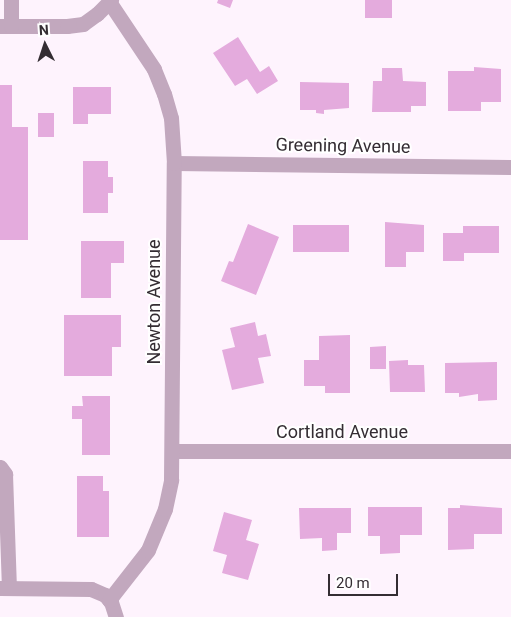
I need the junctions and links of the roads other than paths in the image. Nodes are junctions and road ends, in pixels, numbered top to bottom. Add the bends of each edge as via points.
1 (11, 0) edge
2 (111, 1) edge
3 (5, 26) edge
4 (174, 164) junction
5 (511, 167) edge
6 (172, 451) junction
7 (511, 452) edge
8 (0, 467) edge
9 (4, 537) edge
10 (4, 588) edge
11 (109, 600) junction
12 (116, 617) edge

1 - 3 street
2 - 3 street via 83,24
2 - 4 street, Newton Avenue via 154,69 164,94 171,118
4 - 5 street, Greening Avenue
4 - 6 street, Newton Avenue
6 - 7 street, Cortland Avenue
6 - 11 street, Newton Avenue via 171,480 157,532 136,567
8 - 9 street via 5,474
9 - 10 street
10 - 11 street via 91,589
11 - 12 street

